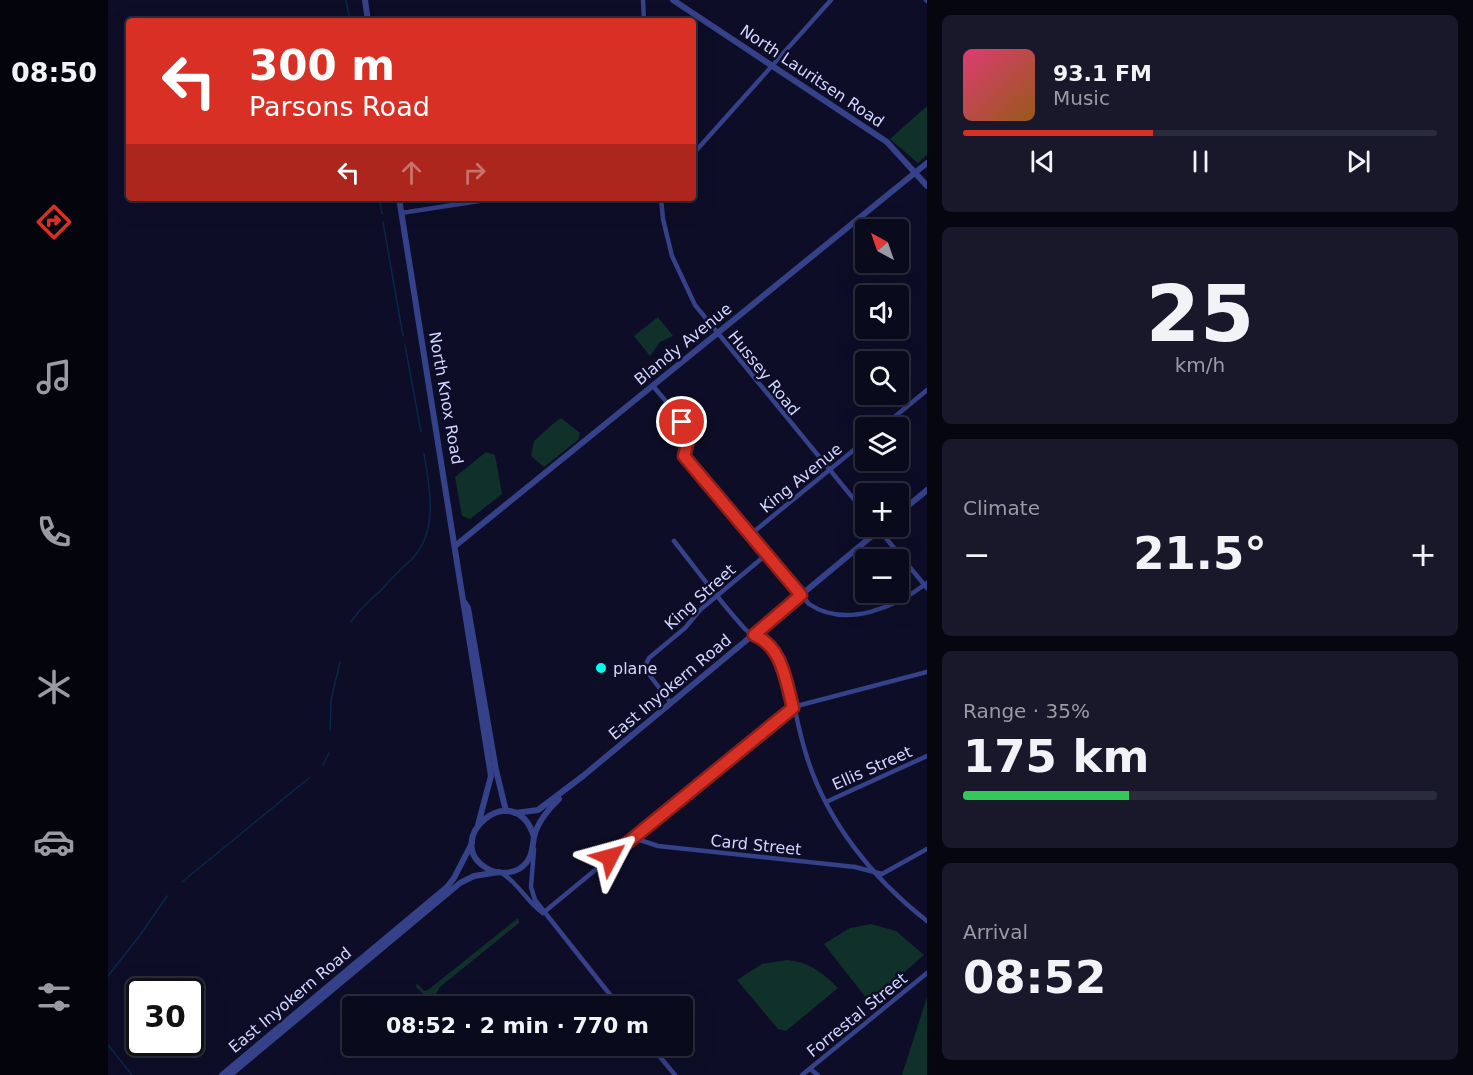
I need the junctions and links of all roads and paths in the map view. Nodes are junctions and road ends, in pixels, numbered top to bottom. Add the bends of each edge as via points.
1 (365, 0) edge
2 (643, 0) edge
3 (673, 0) edge
4 (831, 0) edge
5 (368, 18) edge
6 (644, 18) edge
7 (772, 66) junction
8 (696, 151) edge
9 (927, 163) edge
10 (916, 172) junction
11 (927, 186) edge
12 (400, 201) edge
13 (480, 201) edge
14 (661, 201) edge
15 (402, 213) junction
16 (717, 334) junction
17 (653, 386) junction
18 (927, 390) edge
19 (894, 417) edge
20 (855, 449) edge
21 (829, 470) junction
22 (927, 490) edge
23 (855, 501) edge
24 (909, 505) edge
25 (751, 534) junction
26 (869, 537) edge
27 (886, 537) edge
28 (674, 541) dead end
29 (455, 546) junction
30 (767, 554) junction
31 (926, 585) edge
32 (717, 595) junction
33 (801, 595) junction
34 (465, 603) junction
35 (754, 635) junction
36 (927, 672) edge
37 (671, 703) junction
38 (793, 708) junction
39 (927, 756) edge
40 (584, 776) junction
41 (826, 802) junction
42 (506, 811) junction
43 (514, 813) junction
44 (478, 825) junction
45 (534, 837) junction
46 (634, 838) junction
47 (472, 843) junction
48 (534, 849) junction
49 (927, 849) edge
50 (500, 872) junction
51 (876, 874) junction
52 (543, 913) junction
53 (927, 921) edge
54 (926, 976) edge
55 (612, 996) edge
56 (659, 1056) edge
57 (810, 1069) junction
58 (222, 1075) edge
59 (230, 1075) edge
60 (675, 1075) edge
61 (802, 1075) edge
62 (818, 1075) edge

1 - 5 street
2 - 6 street
3 - 7 street, North Lauritsen Road
4 - 7 street
7 - 8 street
7 - 10 street, North Lauritsen Road via 887,142
9 - 10 street, Blandy Avenue
10 - 11 street, North Lauritsen Road
10 - 16 street, Blandy Avenue
12 - 15 street, North Knox Road
13 - 15 street
14 - 16 street, Hussey Road via 666,237 678,271 695,305
15 - 29 street, North Knox Road
16 - 17 street, Blandy Avenue
16 - 21 street, Hussey Road
17 - 25 street via 688,432 684,456
17 - 29 street, Blandy Avenue
18 - 19 street
20 - 21 street, King Avenue
21 - 23 street, Hussey Road
21 - 25 street, King Avenue
22 - 24 street
25 - 30 street
26 - 33 street, East Inyokern Road
27 - 31 street
28 - 32 street
29 - 34 street, North Knox Road
30 - 32 street, King Street
30 - 33 street
31 - 33 street via 889,607 857,614 823,611
32 - 35 street
32 - 37 street, King Street via 649,658 644,668
33 - 35 street, East Inyokern Road
34 - 42 street, North Knox Road
34 - 44 street, North Knox Road via 491,776
35 - 37 street, East Inyokern Road
35 - 38 street via 765,640 778,657
36 - 38 street
37 - 40 street, East Inyokern Road
38 - 41 street via 806,757
38 - 46 street
39 - 41 street, Ellis Street
40 - 43 street, East Inyokern Road via 538,810
40 - 45 street, East Inyokern Road via 550,807
41 - 51 street via 851,844
42 - 43 street
42 - 44 street via 485,817
43 - 45 street via 528,822
44 - 47 street
45 - 48 street
46 - 51 street, Card Street via 658,846 855,867
46 - 52 street
47 - 50 street via 484,867
47 - 58 street, East Inyokern Road via 447,887
48 - 50 street via 531,858 518,870
48 - 52 street via 531,887
49 - 51 street via 890,872
50 - 52 street via 516,882
50 - 59 street, East Inyokern Road via 474,876 460,883
51 - 53 street
52 - 55 street
54 - 57 street, Forrestal Street
56 - 60 street
57 - 61 street, Forrestal Street
57 - 62 street

